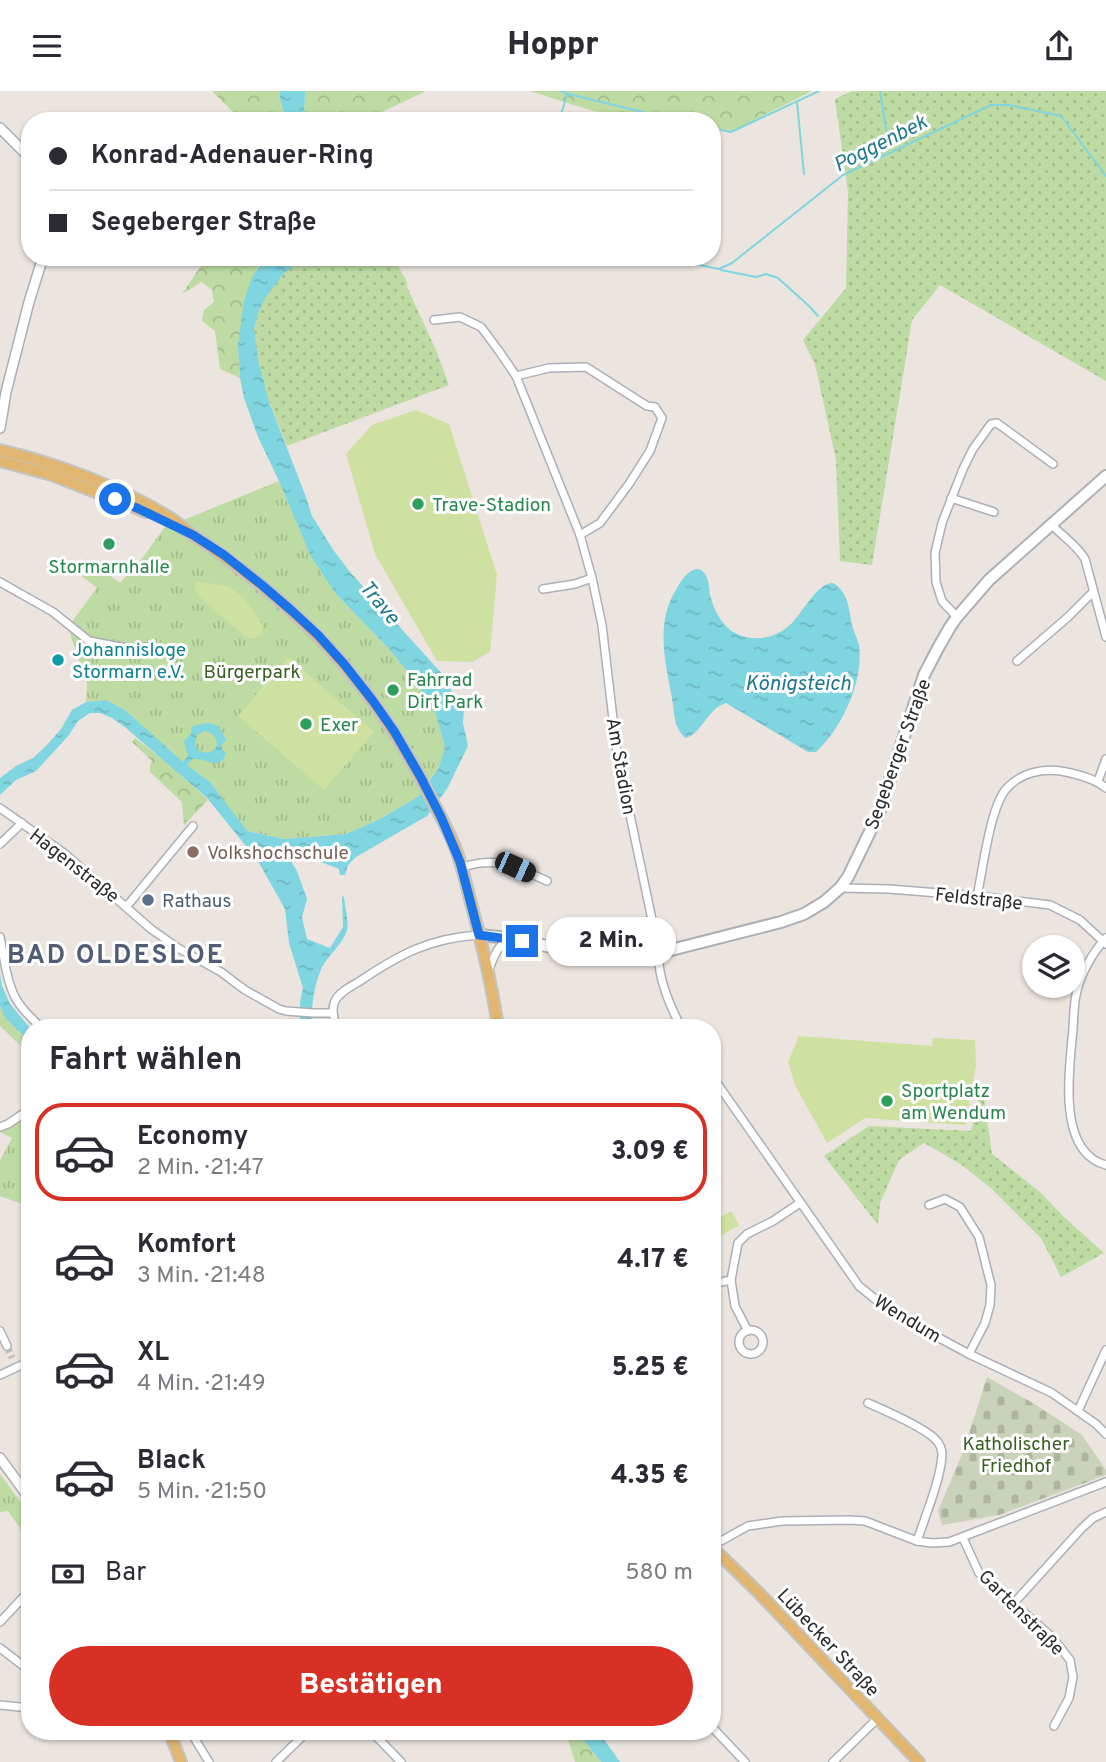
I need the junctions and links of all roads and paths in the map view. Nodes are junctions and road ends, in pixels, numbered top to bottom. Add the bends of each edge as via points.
1 (0, 128) edge
2 (21, 149) edge
3 (40, 266) edge
4 (434, 320) dead end
5 (516, 376) junction
6 (6, 392) junction
7 (0, 404) edge
8 (0, 428) edge
9 (0, 450) edge
10 (0, 461) edge
11 (1053, 464) dead end
12 (1106, 476) edge
13 (951, 498) junction
14 (994, 512) dead end
15 (1051, 524) junction
16 (193, 535) junction
17 (580, 535) junction
18 (592, 578) junction
19 (0, 582) edge
20 (543, 589) dead end
21 (1093, 592) junction
22 (957, 617) junction
23 (1106, 637) edge
24 (146, 647) dead end
25 (1017, 661) dead end
26 (1106, 759) edge
27 (1098, 781) junction
28 (1106, 788) edge
29 (0, 808) edge
30 (22, 824) junction
31 (193, 825) dead end
32 (0, 844) edge
33 (462, 867) junction
34 (547, 881) dead end
35 (840, 888) junction
36 (977, 896) junction
37 (127, 907) junction
38 (479, 935) junction
39 (0, 937) edge
40 (510, 938) junction
41 (1105, 941) edge
42 (659, 953) junction
43 (488, 973) junction
44 (333, 1013) junction
45 (32, 1019) edge
46 (334, 1019) edge
47 (497, 1019) edge
48 (677, 1019) edge
49 (721, 1089) edge
50 (21, 1115) edge
51 (0, 1127) edge
52 (1106, 1165) edge
53 (800, 1203) junction
54 (929, 1205) dead end
55 (730, 1280) junction
56 (721, 1282) edge
57 (0, 1331) edge
58 (748, 1331) dead end
59 (7, 1346) dead end
60 (1106, 1350) edge
61 (969, 1354) junction
62 (12, 1358) tunnel mouth
63 (21, 1364) edge
64 (16, 1367) junction
65 (0, 1375) edge
66 (868, 1403) dead end
67 (1078, 1411) junction
68 (1106, 1434) edge
69 (0, 1458) edge
70 (1106, 1482) edge
71 (21, 1487) edge
72 (1106, 1512) edge
73 (964, 1538) junction
74 (721, 1541) edge
75 (917, 1541) junction
76 (721, 1555) edge
77 (21, 1600) edge
78 (1014, 1603) junction
79 (0, 1622) edge
80 (0, 1648) edge
81 (21, 1664) edge
82 (0, 1705) edge
83 (21, 1707) edge
84 (877, 1719) junction
85 (1054, 1726) dead end
86 (721, 1737) edge
87 (172, 1740) edge
88 (196, 1740) edge
89 (299, 1740) edge
90 (380, 1740) edge
91 (181, 1762) edge
92 (209, 1762) edge
93 (276, 1762) edge
94 (401, 1762) edge
95 (745, 1762) edge
96 (833, 1762) edge
97 (919, 1762) edge

1 - 2 street
3 - 6 street
4 - 5 street, Am Stadion via 460,317 481,327
5 - 17 street, Am Stadion
5 - 17 street via 549,368 586,367 660,412 650,451 629,484 600,523
6 - 7 street
6 - 8 street
9 - 16 main road via 92,479 151,507
10 - 16 main road via 80,485
11 - 13 street via 997,423 991,424 973,449
12 - 15 main road, Segeberger Straße
13 - 14 street
13 - 22 street via 935,553 936,582 942,601
15 - 21 street via 1085,559
15 - 22 main road, Segeberger Straße via 989,580
16 - 33 main road via 292,611 359,682 420,776
17 - 18 street, Am Stadion
18 - 20 street
18 - 42 street, Am Stadion via 617,753
19 - 24 street via 53,612 89,641 131,649
21 - 23 street
21 - 25 street
22 - 35 main road, Segeberger Straße via 924,675 884,800
26 - 27 street
27 - 28 street
27 - 36 street via 1040,770 1021,776 1006,789 994,818
29 - 30 street, Hagenstraße
30 - 32 street
30 - 37 street, Hagenstraße
31 - 37 street
33 - 34 street via 496,862
33 - 38 main road
35 - 36 street, Feldstraße
35 - 42 main road, Segeberger Straße via 804,914
36 - 41 street, Feldstraße via 1050,905 1080,920
37 - 44 street, Hagenstraße via 178,948 279,1009
38 - 40 main road, Segeberger Straße
38 - 43 main road
38 - 44 street via 428,943 400,956 339,995
39 - 45 street via 15,997
40 - 42 main road, Segeberger Straße via 592,956
40 - 43 street via 494,955
41 - 52 street via 1087,966 1076,995 1068,1090 1077,1139 1086,1152
42 - 48 street via 658,967
43 - 47 main road
44 - 46 street
49 - 53 street, Wendum
50 - 51 street
53 - 55 street via 738,1243
53 - 61 street, Wendum via 859,1286 891,1313
54 - 61 street via 945,1199 960,1207 979,1237 987,1263 990,1305
55 - 56 street
55 - 58 street via 735,1306
57 - 59 street
60 - 67 street
61 - 67 street, Wendum via 1052,1393
62 - 64 street
63 - 64 street
64 - 65 street
66 - 75 street via 929,1433 940,1447 939,1470
67 - 68 street, Wendum
69 - 71 street
70 - 73 street
72 - 78 street via 1082,1528
73 - 75 street
73 - 78 street, Gartenstraße via 979,1573
74 - 75 street via 748,1526 850,1520 865,1521
76 - 84 main road, Lübecker Straße
77 - 79 street
78 - 85 street, Gartenstraße via 1070,1660 1069,1698
80 - 81 street
82 - 83 street
84 - 96 street
84 - 97 main road, Lübecker Straße
86 - 95 street
87 - 91 main road
88 - 92 street
89 - 93 street
90 - 94 street

